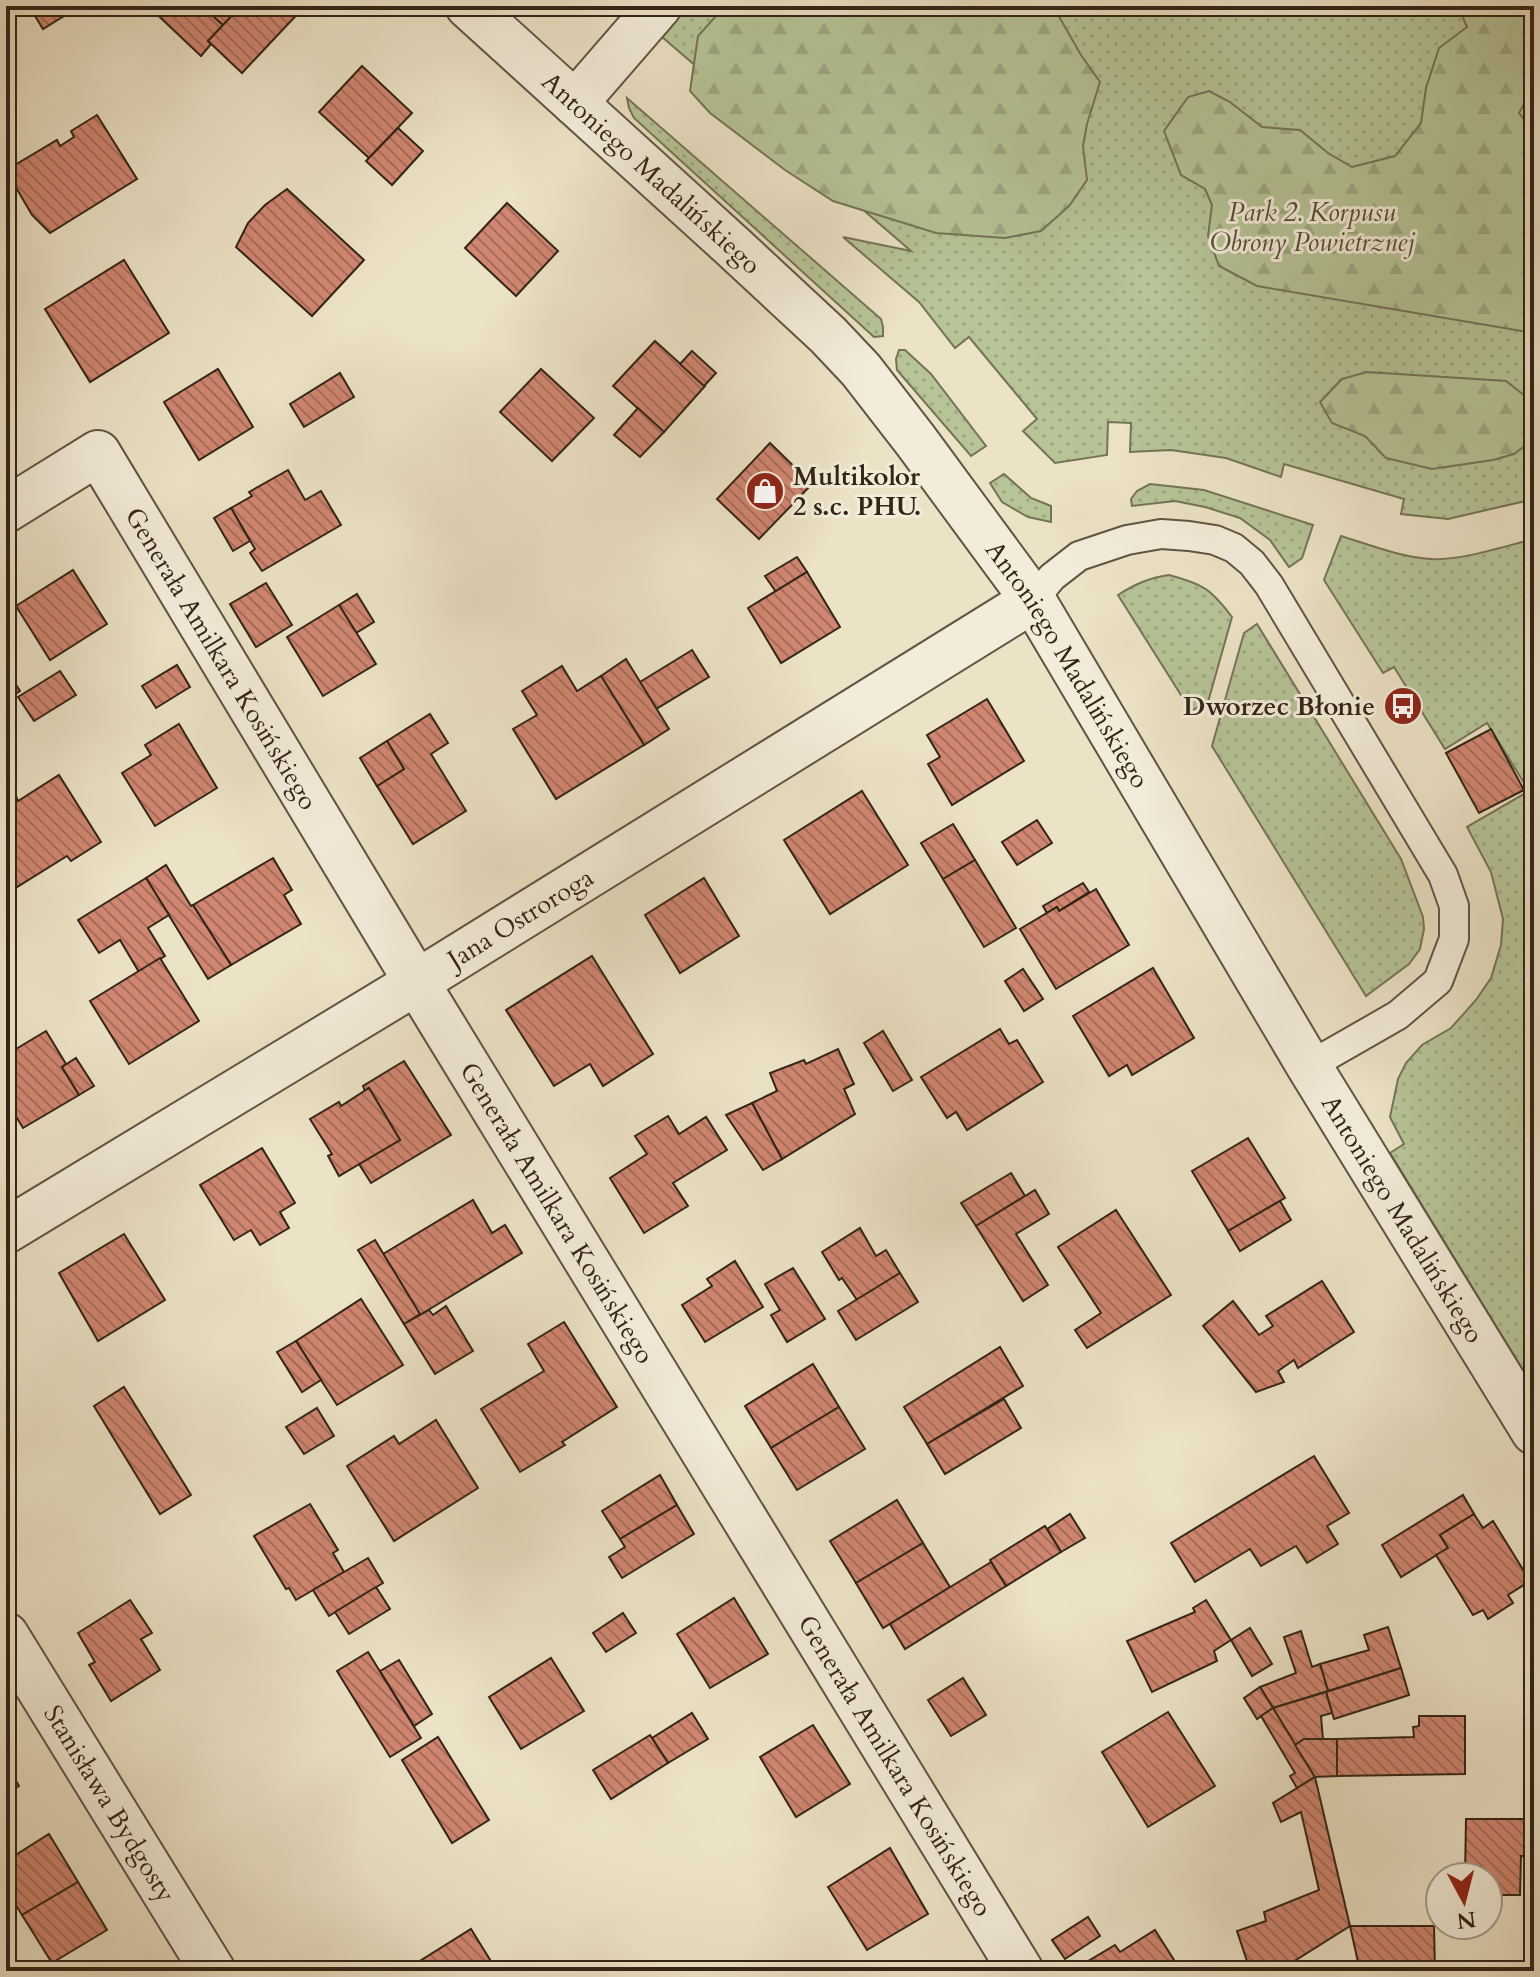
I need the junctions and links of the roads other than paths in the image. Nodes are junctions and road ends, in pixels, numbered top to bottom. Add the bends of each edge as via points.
1 (468, 6) edge
2 (659, 6) edge
3 (575, 103) junction
4 (6, 510) edge
5 (1033, 600) junction
6 (417, 982) junction
7 (1309, 1066) junction
8 (6, 1231) edge
9 (1534, 1432) edge
10 (6, 1635) edge
11 (213, 1971) edge
12 (1021, 1971) edge

1 - 3 street, Antoniego Madalińskiego
2 - 3 street
3 - 5 street, Antoniego Madalińskiego via 853,360
4 - 6 street, Generała Amilkara Kosińskiego via 98,453
5 - 6 street, Jana Ostroroga
5 - 7 street, Antoniego Madalińskiego
5 - 7 lane via 1079,556 1127,540 1189,536 1234,548 1274,592 1443,875 1454,906 1454,939 1438,981 1398,1015
6 - 8 street, Jana Ostroroga
6 - 12 street, Generała Amilkara Kosińskiego
7 - 9 street, Antoniego Madalińskiego
10 - 11 street, Stanisława Bydgosty

